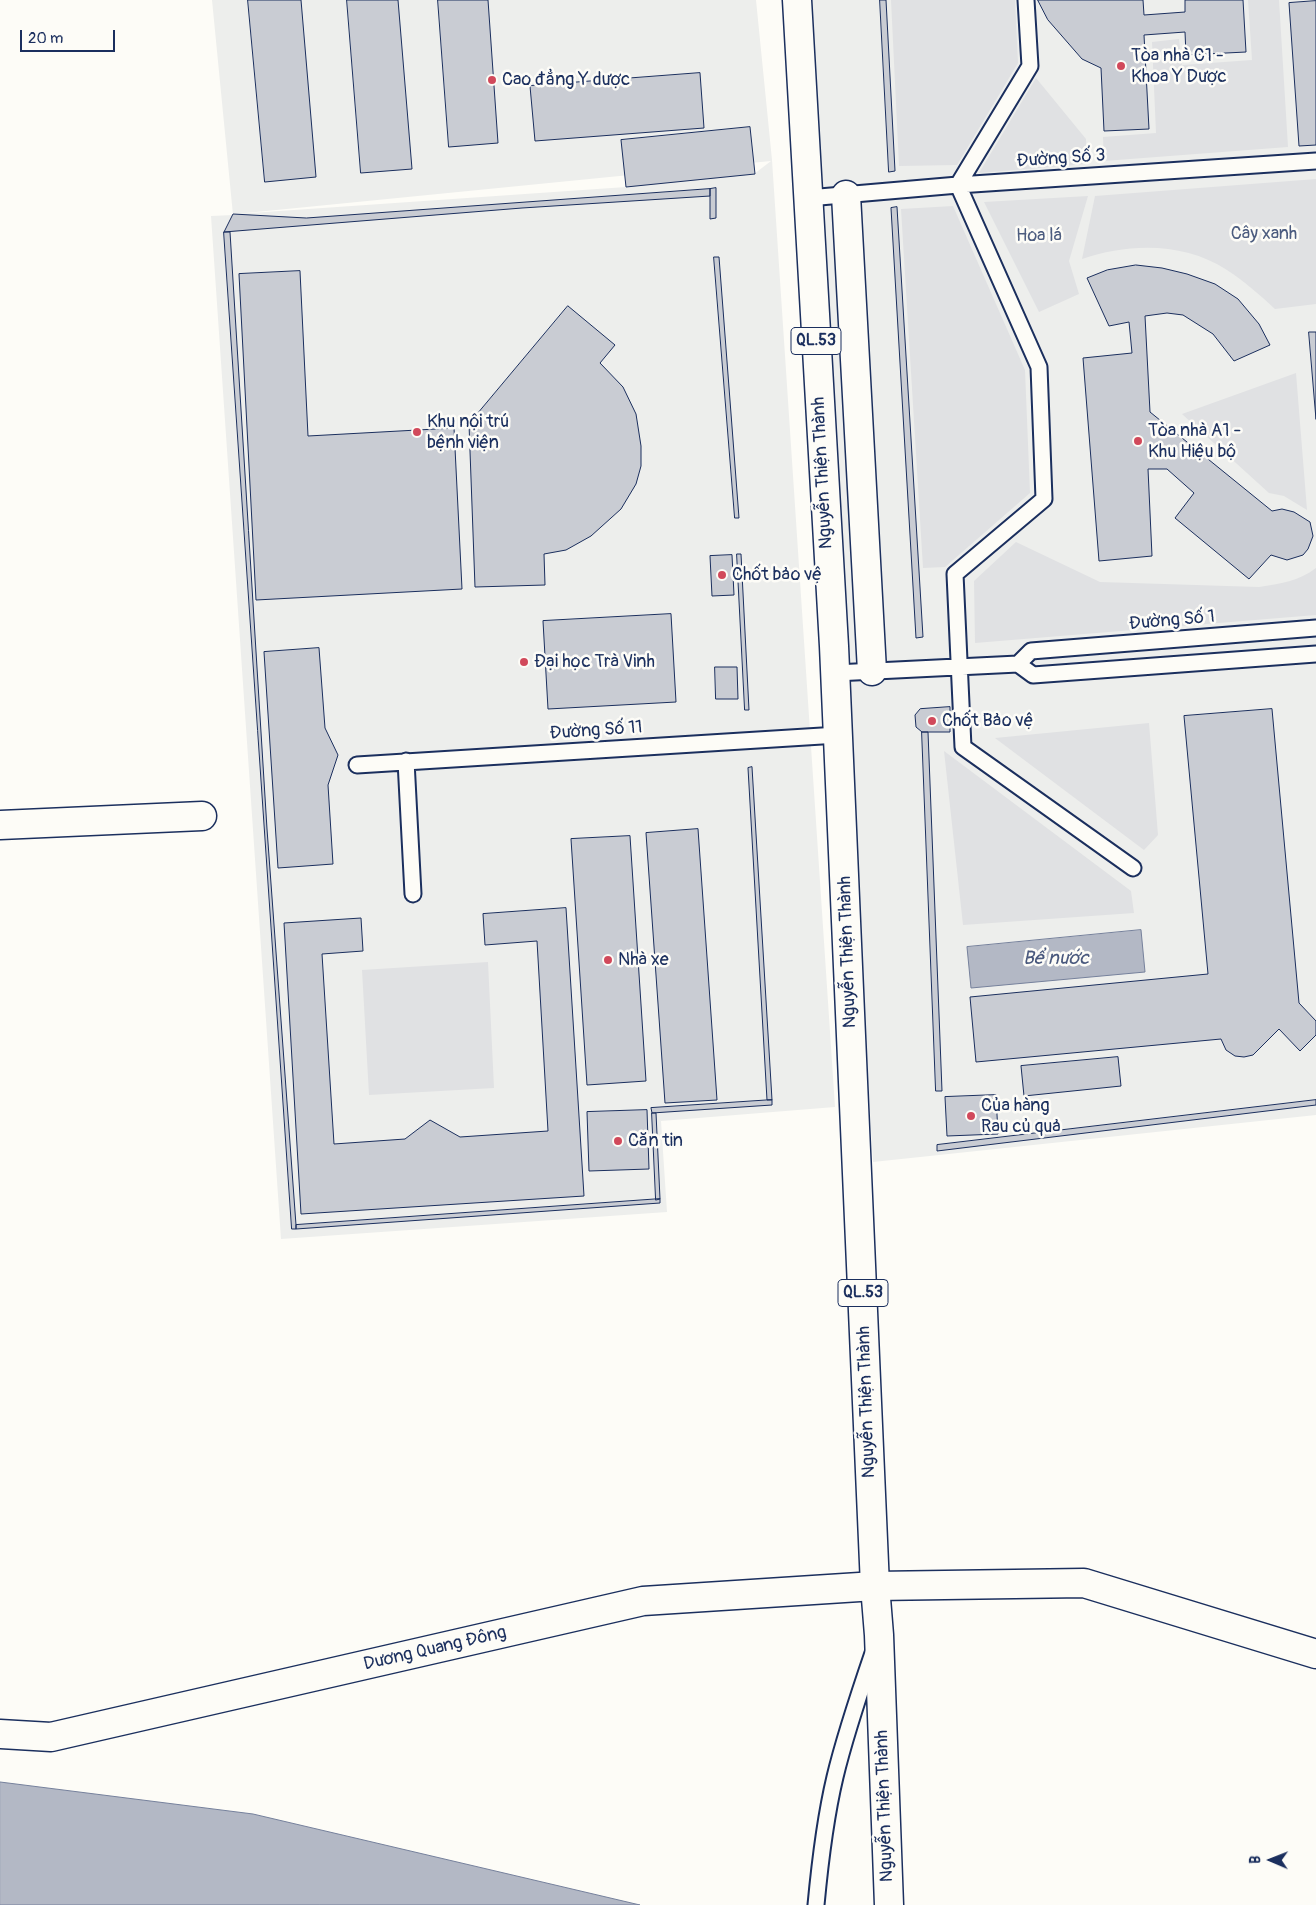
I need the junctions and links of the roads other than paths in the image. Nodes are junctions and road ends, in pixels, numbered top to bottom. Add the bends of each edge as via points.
1 (797, 0) edge
2 (1026, 0) edge
3 (1316, 161) edge
4 (958, 185) junction
5 (846, 195) junction
6 (808, 198) junction
7 (1316, 628) edge
8 (1316, 654) edge
9 (1018, 664) junction
10 (959, 667) junction
11 (872, 671) junction
12 (835, 673) junction
13 (838, 735) junction
14 (406, 761) junction
15 (357, 765) dead end
16 (202, 816) dead end
17 (0, 825) edge
18 (1133, 868) dead end
19 (413, 894) dead end
20 (875, 1586) junction
21 (879, 1635) junction
22 (1316, 1654) edge
23 (0, 1734) edge
24 (816, 1905) edge
25 (889, 1905) edge

1 - 6 main road, Nguyễn Thiện Thành / QL.53
2 - 4 lane via 1030,66
3 - 4 lane, Đường Số 3
4 - 5 lane, Đường Số 3
4 - 10 lane via 1039,367 1044,499 955,574
5 - 6 lane, Đường Số 3
5 - 11 main road
6 - 12 main road, Nguyễn Thiện Thành / QL.53
7 - 9 lane, Đường Số 1 via 1031,651
8 - 9 lane via 1033,675
9 - 10 lane
10 - 11 lane
10 - 18 lane via 963,747
11 - 12 lane
12 - 13 main road, Nguyễn Thiện Thành / QL.53
13 - 14 lane, Đường Số 11
13 - 20 main road, Nguyễn Thiện Thành / QL.53
14 - 15 lane, Đường Số 11
14 - 19 lane
16 - 17 main road
20 - 21 main road, Nguyễn Thiện Thành / QL.53
20 - 22 main road, Dương Quang Đông via 1084,1583
20 - 23 main road, Dương Quang Đông via 643,1601 51,1737
21 - 24 lane via 835,1778 820,1860
21 - 25 main road, Nguyễn Thiện Thành / QL.53

